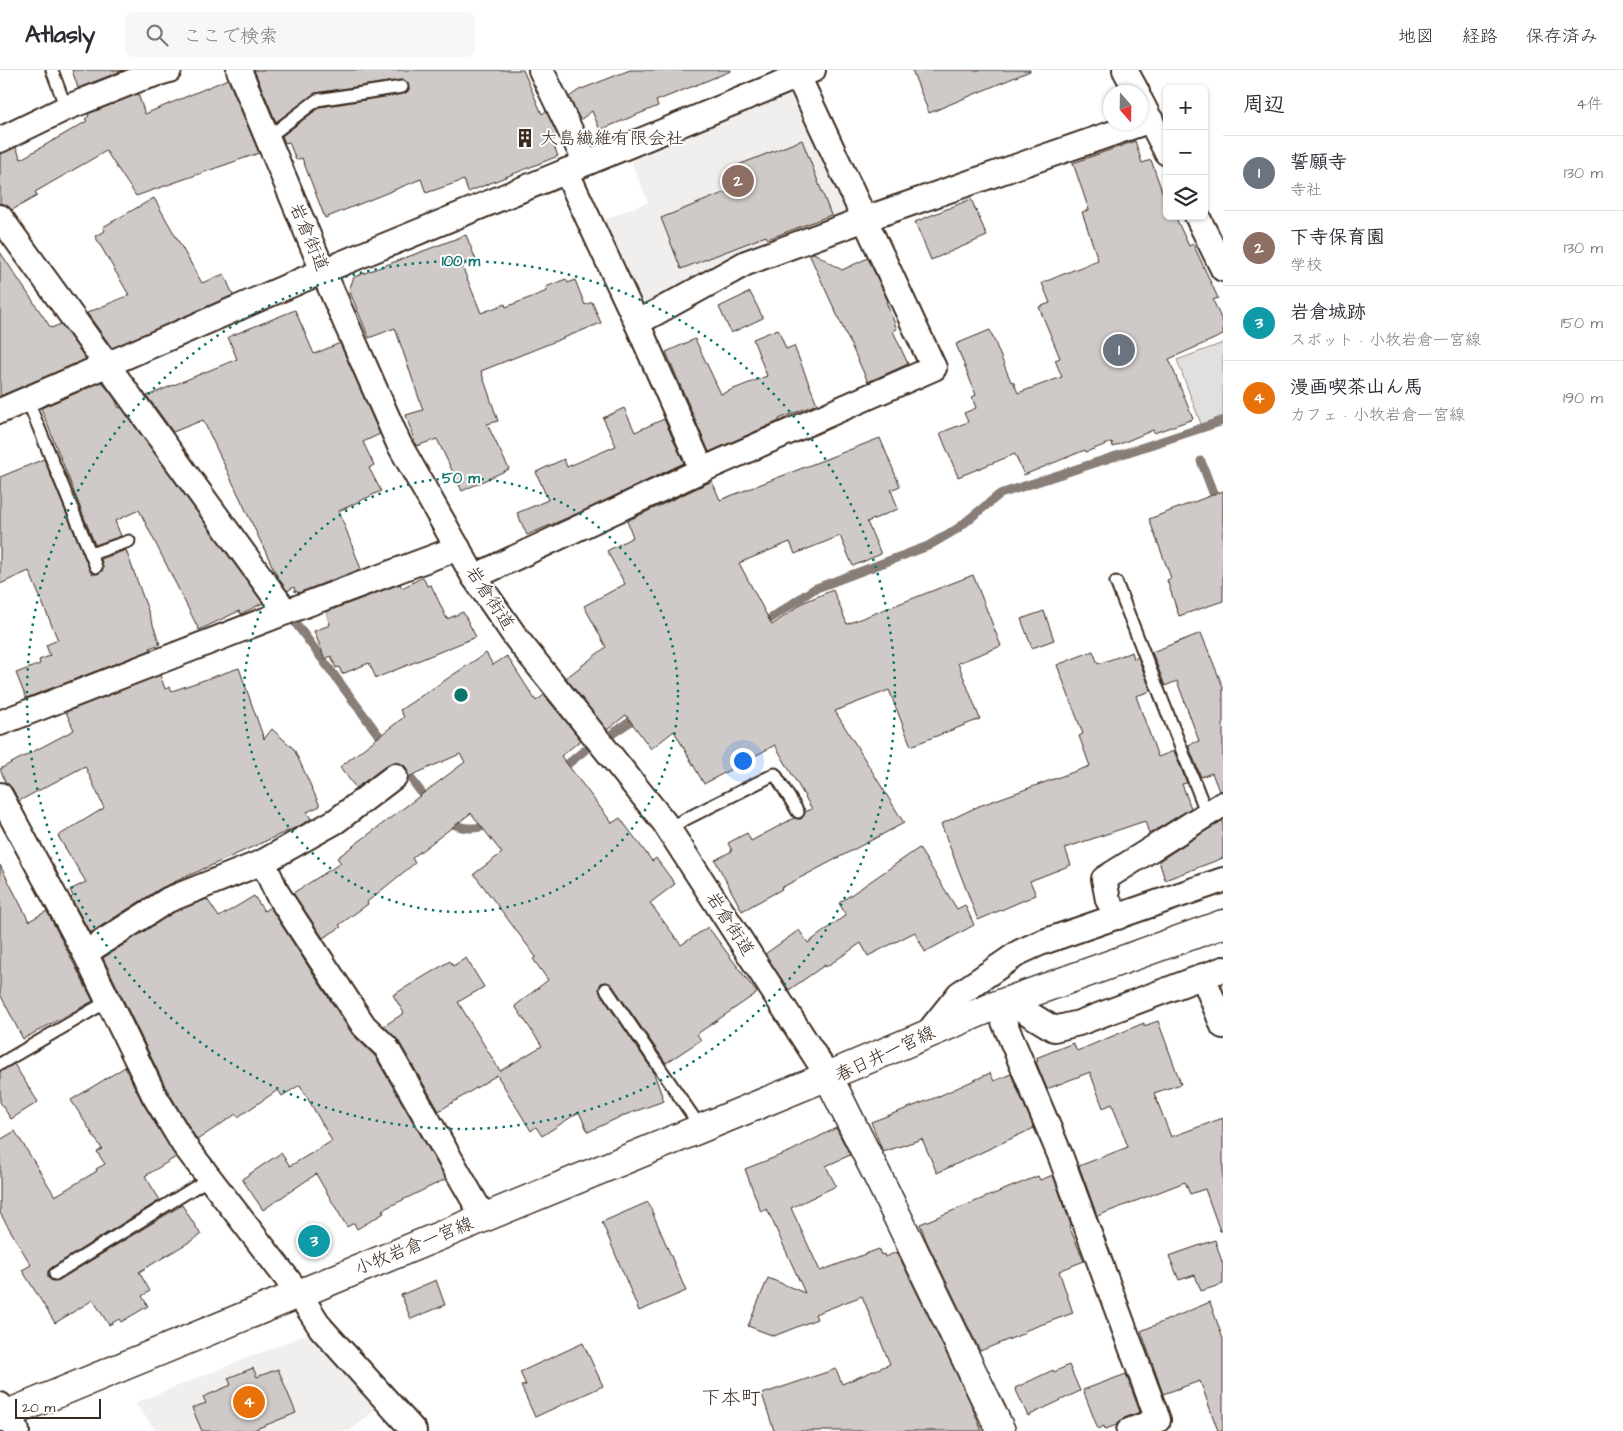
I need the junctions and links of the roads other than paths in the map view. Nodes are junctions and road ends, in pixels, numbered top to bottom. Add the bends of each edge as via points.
1 (52, 70) edge
2 (169, 70) edge
3 (239, 70) edge
4 (541, 70) edge
5 (1125, 70) edge
6 (806, 73) edge
7 (1133, 85) edge
8 (402, 87) dead end
9 (66, 108) junction
10 (1148, 114) edge
11 (1103, 127) edge
12 (267, 138) junction
13 (0, 140) edge
14 (1163, 145) edge
15 (576, 167) junction
16 (0, 217) edge
17 (865, 219) junction
18 (1200, 220) edge
19 (1223, 269) edge
20 (323, 271) junction
21 (637, 323) junction
22 (105, 364) junction
23 (27, 399) junction
24 (0, 411) edge
25 (702, 470) junction
26 (129, 541) dead end
27 (458, 548) junction
28 (90, 554) junction
29 (96, 567) dead end
30 (474, 576) junction
31 (1116, 582) dead end
32 (286, 612) junction
33 (0, 723) edge
34 (396, 776) dead end
35 (0, 794) edge
36 (1215, 809) edge
37 (798, 812) dead end
38 (668, 828) junction
39 (263, 862) junction
40 (1223, 880) edge
41 (1118, 917) junction
42 (1223, 924) edge
43 (85, 953) junction
44 (1213, 972) edge
45 (606, 989) dead end
46 (108, 1000) junction
47 (1002, 1003) junction
48 (1223, 1026) edge
49 (927, 1034) junction
50 (0, 1064) edge
51 (828, 1076) junction
52 (701, 1128) junction
53 (210, 1178) junction
54 (484, 1218) junction
55 (55, 1274) dead end
56 (299, 1294) junction
57 (6, 1417) edge
58 (414, 1431) edge
59 (1001, 1431) edge
60 (1129, 1431) edge

1 - 9 lane
2 - 9 street
3 - 12 street, 岩倉街道
4 - 15 street
5 - 7 street
6 - 15 street
6 - 17 street
8 - 12 lane via 317,100
9 - 13 street
10 - 14 street
11 - 17 street
12 - 20 street, 岩倉街道
15 - 20 street
15 - 21 street
16 - 22 street
17 - 21 street via 746,262
17 - 25 street via 934,368
18 - 19 street
20 - 22 street
20 - 27 street, 岩倉街道 via 399,444
21 - 25 street
22 - 23 street
22 - 32 street
23 - 24 street
23 - 28 lane
25 - 30 street
26 - 28 lane
27 - 30 street, 岩倉街道
27 - 32 street
28 - 29 lane
30 - 38 street, 岩倉街道 via 517,639
31 - 36 lane
32 - 33 street
34 - 39 street via 336,821
35 - 43 street
36 - 41 street via 1104,878 1108,900
37 - 38 lane via 775,774
38 - 51 street, 岩倉街道
39 - 43 street via 168,900
39 - 54 street via 278,893 364,1026 386,1047
40 - 41 street
41 - 49 street via 1020,952 959,994
42 - 47 main road, 春日井一宮線
43 - 46 street
44 - 47 street via 1079,1023 1054,1029
44 - 48 street
45 - 52 lane
46 - 50 lane
46 - 53 street via 154,1095 184,1145
47 - 49 main road, 春日井一宮線
47 - 60 street via 1158,1420
49 - 51 main road, 春日井一宮線
51 - 52 main road, 小牧岩倉一宮線
51 - 59 main road, 春日井一宮線
52 - 54 main road, 小牧岩倉一宮線
53 - 55 lane
53 - 56 street
54 - 56 main road, 小牧岩倉一宮線
56 - 57 main road, 小牧岩倉一宮線
56 - 58 street via 320,1328

